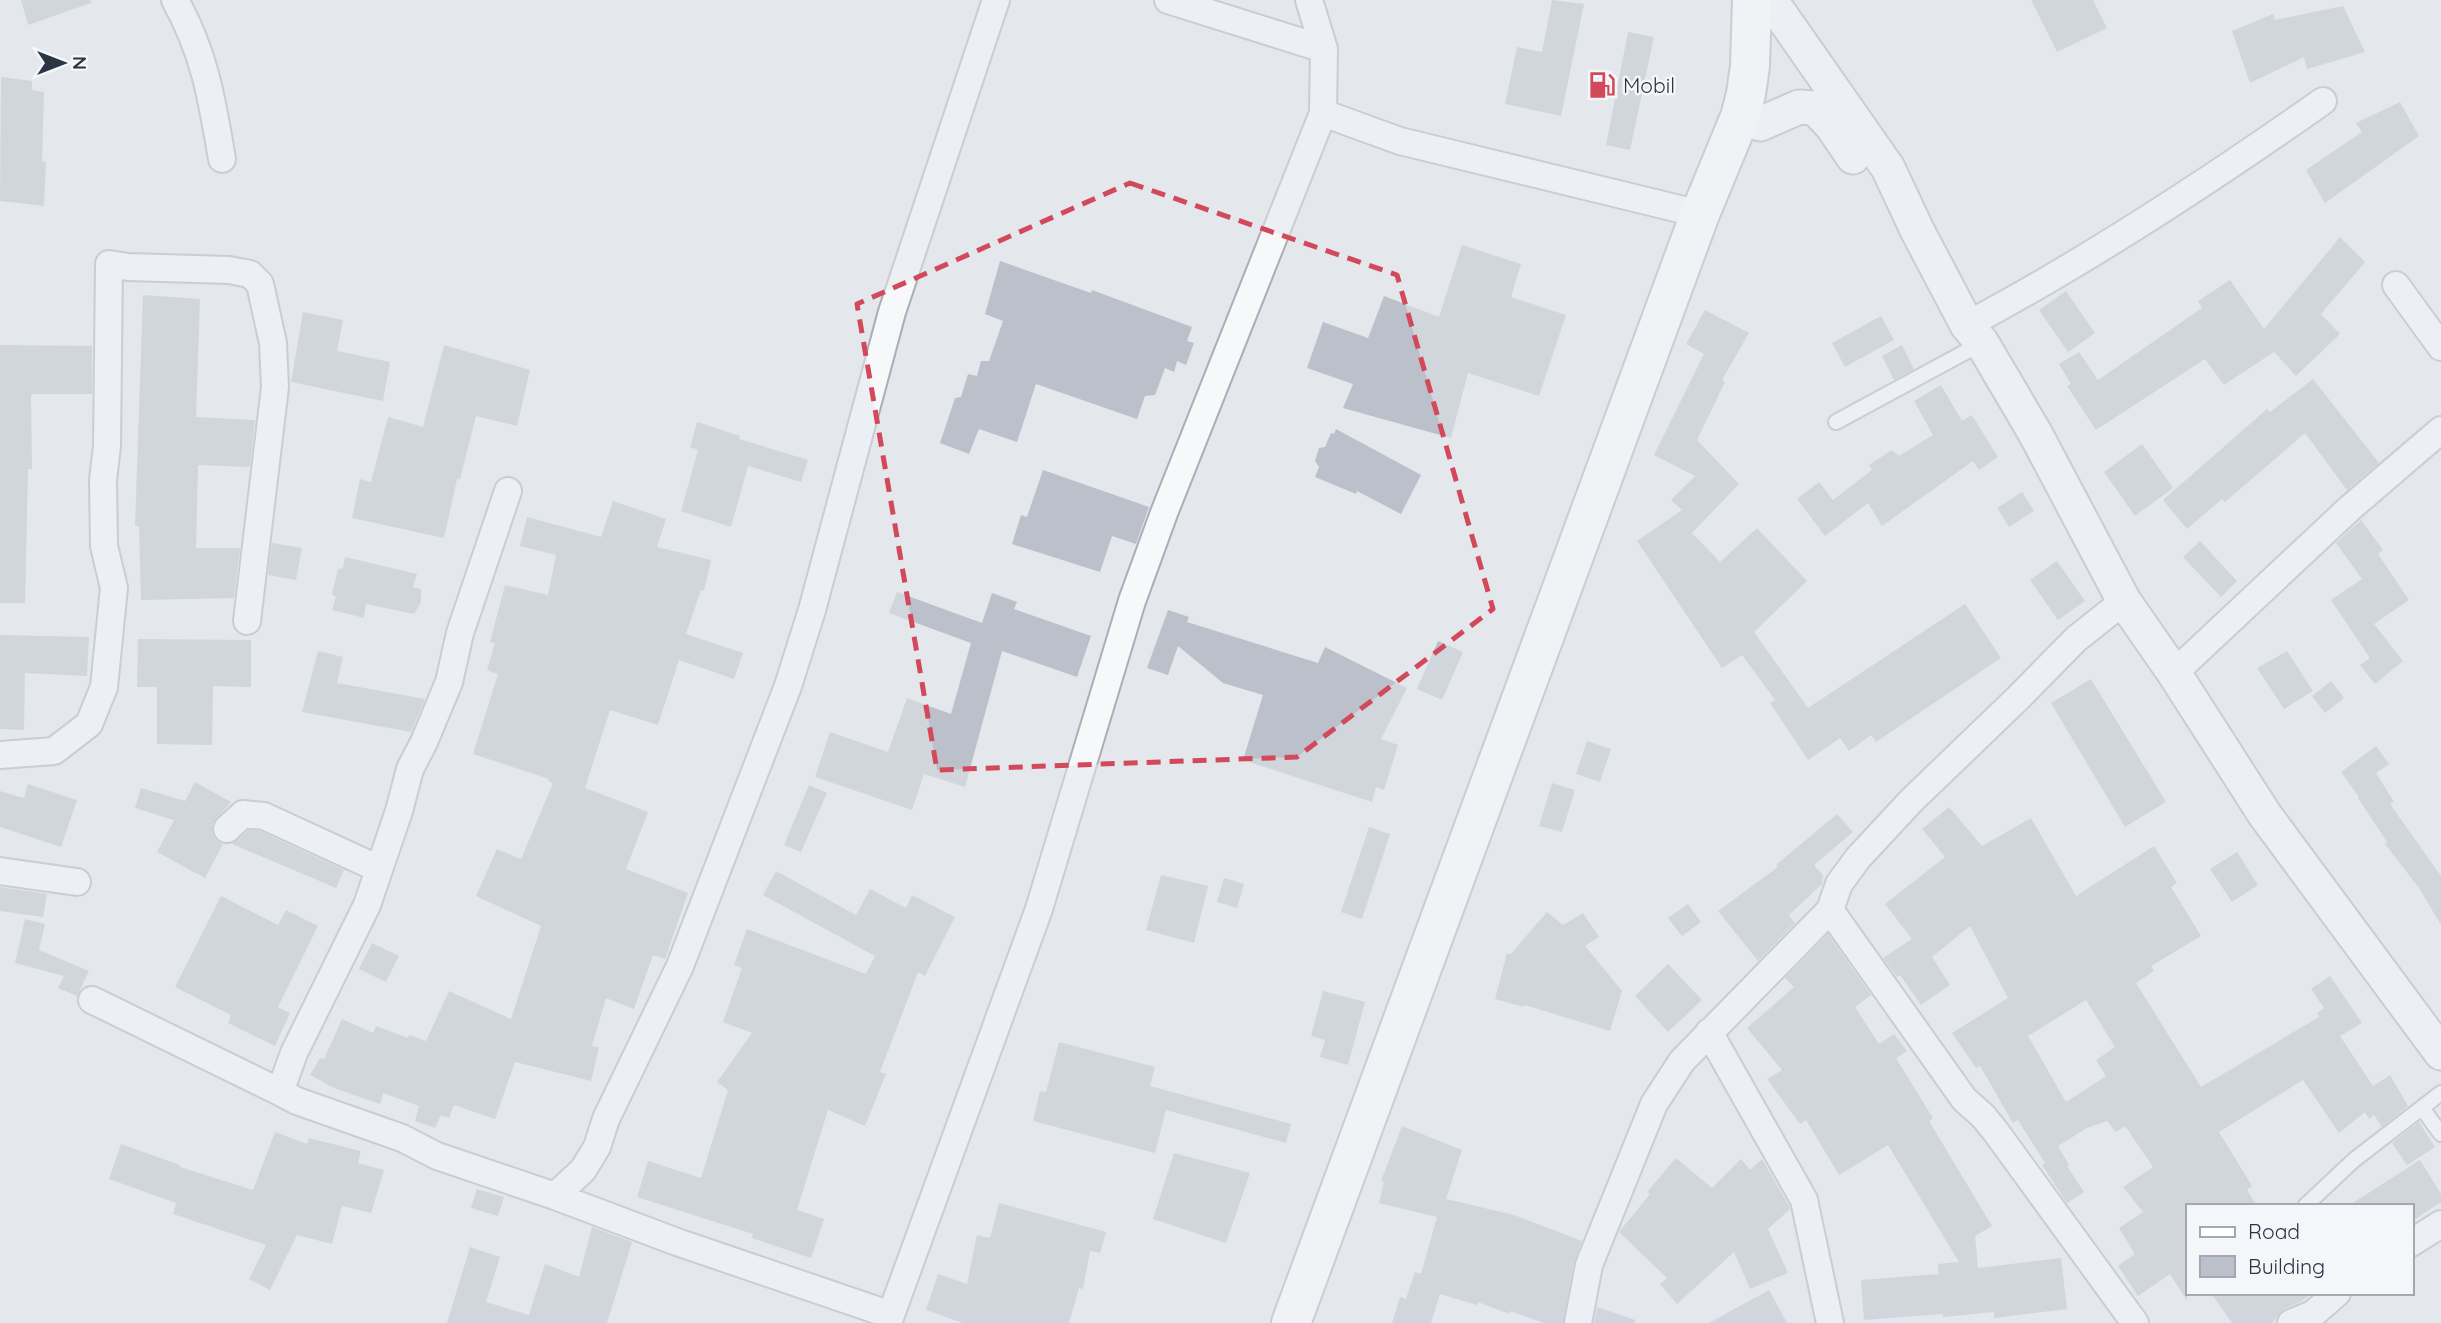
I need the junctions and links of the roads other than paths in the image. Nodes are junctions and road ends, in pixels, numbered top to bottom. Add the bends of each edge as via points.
1 (175, 0) edge
2 (996, 0) edge
3 (1168, 0) edge
4 (1309, 0) edge
5 (1769, 1) edge
6 (1324, 49) junction
7 (2323, 101) dead end
8 (1323, 113) junction
9 (1760, 124) junction
10 (222, 159) dead end
11 (1700, 214) junction
12 (1917, 230) junction
13 (2396, 285) dead end
14 (1974, 334) junction
15 (2441, 347) edge
16 (1836, 422) dead end
17 (2441, 430) edge
18 (508, 491) dead end
19 (2124, 601) junction
20 (247, 621) dead end
21 (2174, 673) junction
22 (0, 755) edge
23 (227, 829) dead end
24 (379, 869) junction
25 (0, 871) edge
26 (77, 882) dead end
27 (1830, 909) junction
28 (92, 1000) dead end
29 (1412, 1026) junction
30 (1709, 1031) junction
31 (2441, 1053) edge
32 (280, 1092) junction
33 (2441, 1093) edge
34 (2422, 1108) junction
35 (2441, 1134) edge
36 (555, 1196) junction
37 (2307, 1204) edge
38 (2441, 1224) edge
39 (2413, 1242) edge
40 (2335, 1295) edge
41 (889, 1319) edge
42 (1291, 1323) edge
43 (1313, 1323) edge
44 (1578, 1323) edge
45 (1830, 1323) edge
46 (2135, 1323) edge
47 (2291, 1323) edge

1 - 10 street via 201,56
2 - 36 street via 892,312 788,686 680,966 597,1147 583,1170
3 - 6 street
4 - 6 street
5 - 9 main road via 1771,68
5 - 11 main road via 1740,117
5 - 12 street via 1888,168
6 - 8 street
7 - 14 street
8 - 11 street via 1400,141
8 - 41 street via 1132,601 1039,909
9 - 12 street via 1799,107 1815,108 1876,190
9 - 29 main road
11 - 29 main road
12 - 14 street
13 - 15 street
14 - 16 lane
14 - 19 street via 2035,433
17 - 21 street via 2350,508
18 - 24 street via 460,633 449,682 410,769
19 - 21 street
19 - 27 street via 2076,639 1911,801 1858,858 1839,884
20 - 22 street via 275,387 273,343 260,285 250,274 229,270 110,264 103,480 104,546 114,588 104,687 89,724 54,751
21 - 31 street via 2264,815
23 - 24 street via 243,814 264,816
24 - 32 street via 367,905
25 - 26 street
27 - 30 street
27 - 46 street via 1964,1098 1996,1132
28 - 32 street
29 - 42 main road
29 - 43 main road
30 - 44 street via 1682,1061 1654,1104 1589,1265
30 - 45 street via 1804,1200
32 - 36 street via 437,1156
33 - 34 lane
34 - 35 lane
34 - 37 lane via 2354,1160
36 - 41 street
38 - 39 street
40 - 47 street via 2313,1314

